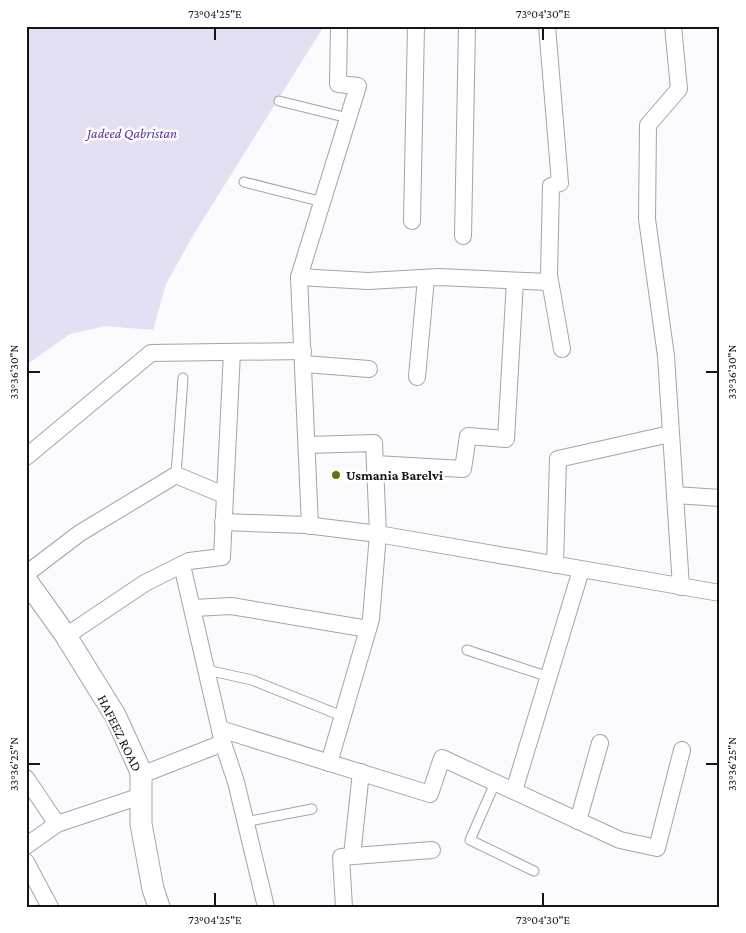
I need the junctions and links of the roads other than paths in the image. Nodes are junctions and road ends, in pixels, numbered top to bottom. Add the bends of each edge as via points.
1 (339, 26) edge
2 (416, 26) edge
3 (467, 26) edge
4 (547, 26) edge
5 (673, 26) edge
6 (280, 101) dead end
7 (348, 118) junction
8 (244, 182) dead end
9 (323, 202) junction
10 (412, 221) dead end
11 (463, 236) dead end
12 (300, 277) junction
13 (426, 278) junction
14 (515, 281) junction
15 (549, 282) junction
16 (562, 349) dead end
17 (232, 352) junction
18 (303, 358) junction
19 (369, 369) dead end
20 (416, 376) dead end
21 (183, 378) dead end
22 (670, 434) junction
23 (307, 445) junction
24 (26, 457) edge
25 (375, 464) junction
26 (176, 475) junction
27 (224, 495) junction
28 (675, 495) junction
29 (720, 498) edge
30 (223, 522) junction
31 (310, 526) junction
32 (378, 534) junction
33 (182, 565) junction
34 (555, 566) junction
35 (582, 570) junction
36 (26, 574) edge
37 (26, 580) edge
38 (681, 587) junction
39 (720, 593) edge
40 (193, 608) junction
41 (368, 629) junction
42 (66, 636) junction
43 (467, 650) dead end
44 (207, 670) junction
45 (549, 677) junction
46 (342, 716) junction
47 (222, 736) junction
48 (600, 743) dead end
49 (682, 750) dead end
50 (328, 763) junction
51 (361, 772) junction
52 (26, 778) edge
53 (495, 783) junction
54 (141, 785) junction
55 (514, 791) junction
56 (312, 809) dead end
57 (578, 821) junction
58 (246, 822) junction
59 (57, 824) junction
60 (26, 846) edge
61 (432, 850) dead end
62 (352, 856) junction
63 (26, 862) edge
64 (534, 871) dead end
65 (50, 907) edge
66 (159, 907) edge
67 (266, 907) edge
68 (344, 907) edge

1 - 7 street via 338,84 358,86
2 - 10 street
3 - 11 street
4 - 15 street via 560,183 551,186
5 - 22 street via 679,89 648,125 647,219 666,356
6 - 7 lane
7 - 9 street
8 - 9 lane
9 - 12 street
12 - 13 street via 368,282
12 - 18 street
13 - 14 street
13 - 20 street
14 - 15 street
14 - 25 street via 506,439 468,436 463,469
15 - 16 street
17 - 18 street
17 - 24 street via 151,353
17 - 27 street
18 - 19 street
18 - 23 street
21 - 26 lane
22 - 28 street
22 - 34 street via 558,459
23 - 25 street via 374,443
23 - 31 street
25 - 32 street
26 - 27 street
26 - 36 street via 80,533
27 - 30 street
28 - 29 street
28 - 38 street
30 - 31 street
30 - 33 street via 222,557 189,561
31 - 32 street
32 - 34 street
32 - 41 street via 372,619
33 - 40 street
33 - 42 street via 145,583
34 - 35 street
35 - 38 street
35 - 45 street
37 - 42 street, HAFEEZ ROAD
38 - 39 street
40 - 41 street via 231,606
40 - 44 street
41 - 46 street
42 - 54 street, HAFEEZ ROAD via 115,715
43 - 45 lane
44 - 46 lane via 252,680
44 - 47 street
45 - 55 street
46 - 50 street
47 - 50 street
47 - 54 street
47 - 58 street
48 - 57 street
49 - 57 street via 656,848 620,840
50 - 51 street
51 - 53 street via 430,794 442,758
51 - 62 street
52 - 59 street
53 - 55 street
53 - 64 lane via 470,840
54 - 59 street
54 - 66 street, HAFEEZ ROAD via 141,824
55 - 57 street
56 - 58 lane
58 - 67 street
59 - 60 street
61 - 62 street
62 - 68 street via 341,857
63 - 65 street

